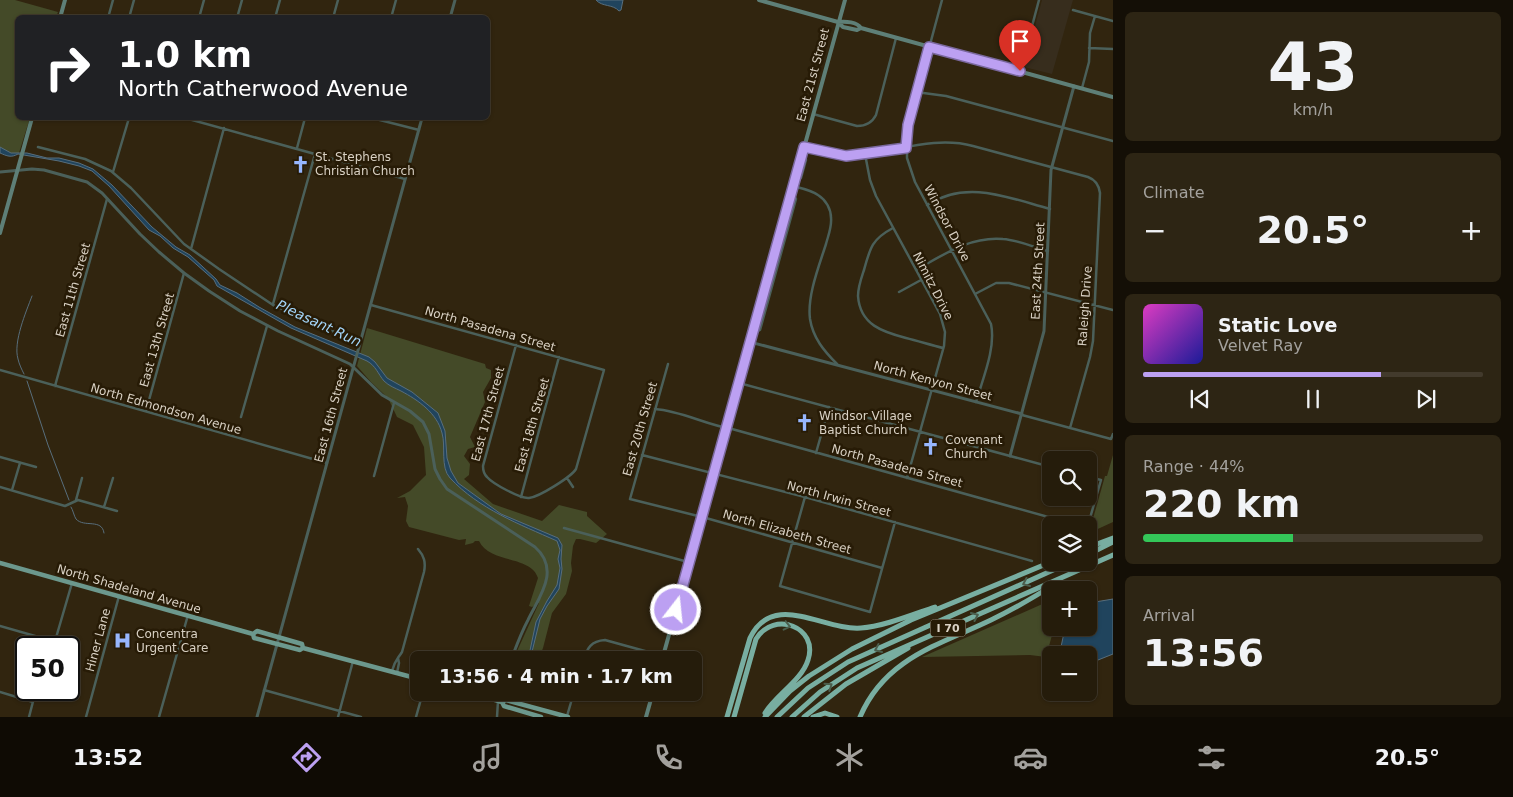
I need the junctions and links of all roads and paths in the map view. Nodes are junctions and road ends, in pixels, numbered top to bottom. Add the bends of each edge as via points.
1 (65, 0) edge
2 (113, 0) edge
3 (134, 0) edge
4 (204, 0) edge
5 (242, 0) edge
6 (280, 0) edge
7 (338, 0) edge
8 (396, 0) edge
9 (455, 0) edge
10 (759, 0) edge
11 (845, 0) edge
12 (942, 0) edge
13 (1039, 0) edge
14 (767, 1) edge
15 (1073, 10) dead end
16 (61, 15) edge
17 (109, 15) edge
18 (131, 15) edge
19 (200, 15) edge
20 (238, 15) edge
21 (276, 15) edge
22 (334, 15) edge
23 (393, 15) edge
24 (451, 15) edge
25 (1095, 16) junction
26 (1113, 21) edge
27 (838, 22) junction
28 (896, 38) junction
29 (929, 47) junction
30 (1089, 48) junction
31 (1113, 49) edge
32 (1020, 71) junction
33 (1074, 86) junction
34 (1082, 88) junction
35 (916, 92) junction
36 (1113, 96) edge
37 (813, 114) junction
38 (31, 120) edge
39 (129, 120) edge
40 (193, 120) edge
41 (304, 120) edge
42 (380, 120) edge
43 (422, 120) edge
44 (224, 128) junction
45 (1063, 128) junction
46 (419, 130) junction
47 (1113, 141) edge
48 (38, 147) dead end
49 (804, 147) junction
50 (297, 148) junction
51 (906, 148) junction
52 (315, 154) junction
53 (865, 154) junction
54 (1052, 167) junction
55 (17, 171) junction
56 (0, 172) edge
57 (113, 172) junction
58 (406, 179) junction
59 (793, 186) junction
60 (107, 199) junction
61 (927, 204) junction
62 (1050, 209) junction
63 (893, 228) junction
64 (0, 233) edge
65 (190, 249) junction
66 (952, 250) junction
67 (1048, 251) junction
68 (916, 270) junction
69 (184, 273) junction
70 (921, 280) junction
71 (899, 292) dead end
72 (1046, 292) junction
73 (975, 294) junction
74 (273, 305) junction
75 (371, 305) junction
76 (1095, 305) junction
77 (1113, 310) edge
78 (267, 326) junction
79 (750, 342) junction
80 (360, 343) junction
81 (516, 345) junction
82 (943, 348) junction
83 (560, 357) junction
84 (668, 364) dead end
85 (837, 364) junction
86 (354, 367) junction
87 (608, 368) dead end
88 (0, 370) edge
89 (604, 370) junction
90 (740, 383) junction
91 (55, 386) junction
92 (931, 390) junction
93 (976, 402) junction
94 (394, 403) junction
95 (829, 407) junction
96 (655, 408) junction
97 (146, 412) junction
98 (1022, 414) junction
99 (242, 417) dead end
100 (727, 428) junction
101 (1070, 428) junction
102 (920, 431) junction
103 (1113, 434) edge
104 (816, 453) junction
105 (642, 456) junction
106 (1010, 456) junction
107 (0, 457) edge
108 (20, 463) junction
109 (327, 463) junction
110 (1042, 465) edge
111 (36, 467) dead end
112 (714, 474) junction
113 (374, 476) dead end
114 (82, 478) dead end
115 (113, 478) dead end
116 (567, 478) junction
117 (907, 478) junction
118 (1097, 479) edge
119 (0, 487) edge
120 (573, 487) dead end
121 (12, 490) junction
122 (1097, 494) edge
123 (520, 497) junction
124 (805, 497) junction
125 (630, 499) joint
126 (76, 500) junction
127 (104, 507) junction
128 (117, 511) dead end
129 (1044, 516) edge
130 (702, 518) junction
131 (895, 522) junction
132 (564, 528) dead end
133 (1113, 540) edge
134 (792, 542) junction
135 (1097, 545) edge
136 (418, 549) dead end
137 (1097, 549) edge
138 (1113, 555) edge
139 (1032, 561) dead end
140 (0, 563) edge
141 (689, 563) junction
142 (1042, 566) edge
143 (882, 568) junction
144 (1050, 571) edge
145 (1074, 572) junction
146 (72, 583) junction
147 (119, 596) junction
148 (954, 602) junction
149 (188, 616) junction
150 (0, 626) edge
151 (253, 634) junction
152 (35, 636) edge
153 (58, 636) edge
154 (279, 637) junction
155 (921, 640) junction
156 (277, 644) junction
157 (303, 648) junction
158 (515, 651) edge
159 (587, 651) edge
160 (640, 651) edge
161 (664, 651) edge
162 (353, 661) junction
163 (394, 672) junction
164 (410, 676) edge
165 (264, 690) junction
166 (0, 692) edge
167 (420, 701) edge
168 (500, 701) joint
169 (510, 701) edge
170 (571, 701) edge
171 (650, 701) edge
172 (33, 702) joint
173 (340, 711) junction
174 (29, 717) edge
175 (86, 717) edge
176 (159, 717) edge
177 (257, 717) edge
178 (338, 717) edge
179 (361, 717) edge
180 (416, 717) edge
181 (497, 717) edge
182 (541, 717) edge
183 (567, 717) edge
184 (646, 717) edge
185 (727, 717) edge
186 (734, 717) edge
187 (764, 717) edge
188 (777, 717) edge
189 (792, 717) edge
190 (804, 717) edge
191 (813, 717) edge
192 (837, 717) edge
193 (860, 717) edge

1 - 16 main road
2 - 17 street
3 - 18 street
4 - 19 street
5 - 20 street
6 - 21 street
7 - 22 street
8 - 23 street
9 - 24 street
10 - 14 main road
11 - 27 main road, East 21st Street
12 - 29 street, Windsor Drive
13 - 32 street
14 - 27 main road
15 - 25 street
25 - 26 street
25 - 30 street
27 - 28 main road via 844,27 861,28
27 - 37 main road, East 21st Street
28 - 29 main road
28 - 37 street via 876,115 871,122 859,126
29 - 32 main road
29 - 35 street, Windsor Drive
30 - 31 street
30 - 34 street
32 - 33 main road
33 - 34 main road
33 - 45 street, East 24th Street
34 - 36 main road
35 - 45 street via 946,96
35 - 51 street, Windsor Drive
37 - 49 main road, East 21st Street
38 - 55 main road
39 - 57 street
40 - 44 street
41 - 50 street
42 - 46 street
43 - 46 street, East 16th Street
44 - 50 street
44 - 65 street
45 - 47 street
45 - 54 street, East 24th Street
46 - 58 street, East 16th Street
48 - 57 street via 88,160
49 - 53 street via 841,156
49 - 59 main road, East 21st Street
50 - 52 street
51 - 53 street
51 - 54 street via 932,142 960,143
51 - 61 street, Windsor Drive via 913,177
52 - 58 street
52 - 74 street
53 - 63 street, Nimitz Drive via 874,191
54 - 62 street, East 24th Street
54 - 76 street, Raleigh Drive via 1088,177 1097,183 1100,193
55 - 56 street
55 - 60 street via 44,170 79,179 92,185
55 - 64 main road
57 - 65 street
58 - 75 street, East 16th Street
59 - 79 main road, East 21st Street
59 - 85 street via 820,197 831,214 810,299 810,315 817,341
60 - 69 street
60 - 91 street, East 11th Street
61 - 62 street via 953,193 977,191
61 - 66 street, Windsor Drive
62 - 67 street, East 24th Street
63 - 68 street, Nimitz Drive
63 - 82 street via 881,235 870,248 859,287 861,309 868,321 882,331
65 - 74 street
66 - 67 street via 974,241 998,239
66 - 68 street
66 - 73 street, Windsor Drive
67 - 72 street, East 24th Street
68 - 70 street, Nimitz Drive
69 - 78 street
69 - 97 street, East 13th Street
70 - 71 street
70 - 82 street, Nimitz Drive via 943,321
72 - 73 street via 1005,282 993,284
72 - 76 street
72 - 98 street, East 24th Street via 1043,336
73 - 93 street, Windsor Drive via 989,320 992,336
74 - 80 street
75 - 80 street, East 16th Street
75 - 81 street, North Pasadena Street
76 - 77 street
76 - 101 street, Raleigh Drive via 1091,352
78 - 86 street
78 - 99 street
79 - 85 street, North Kenyon Street
79 - 90 main road, East 21st Street
80 - 86 street, East 16th Street
81 - 83 street, North Pasadena Street
81 - 123 street, East 17th Street via 483,466 489,479
82 - 92 street, Nimitz Drive
83 - 89 street, North Pasadena Street
83 - 123 street, East 18th Street
84 - 96 street, East 20th Street
85 - 92 street, North Kenyon Street
86 - 94 street via 378,392
86 - 109 street, East 16th Street
87 - 89 street
88 - 91 street, North Edmondson Avenue
89 - 116 street via 577,466
90 - 95 street
90 - 100 main road, East 21st Street
91 - 97 street, North Edmondson Avenue
92 - 93 street, North Kenyon Street
92 - 102 street, Nimitz Drive
93 - 98 street, North Kenyon Street
94 - 113 street
94 - 158 street via 410,411 425,425 436,470 447,489 531,544 545,559 546,583
95 - 102 street
95 - 104 street
96 - 100 street, North Pasadena Street
96 - 105 street, East 20th Street
97 - 109 street, North Edmondson Avenue
98 - 101 street, North Kenyon Street
98 - 106 street, East 24th Street
100 - 104 street, North Pasadena Street
100 - 112 main road, East 21st Street
101 - 103 street, North Kenyon Street via 1112,439
102 - 106 street
102 - 117 street, Nimitz Drive
104 - 117 street, North Pasadena Street
105 - 112 street, North Irwin Street
105 - 125 street, East 20th Street
106 - 110 street
107 - 108 street
108 - 111 street
108 - 121 street
109 - 154 street, East 16th Street
112 - 124 street, North Irwin Street
112 - 130 main road, East 21st Street
114 - 126 street
115 - 127 street
116 - 120 street
116 - 123 street via 534,497
117 - 129 street, North Pasadena Street
118 - 122 street via 1101,480
119 - 121 street
121 - 126 street via 65,506
124 - 131 street, North Irwin Street
124 - 134 street
125 - 130 street, North Elizabeth Street
126 - 127 street
127 - 128 street
130 - 134 street, North Elizabeth Street
130 - 141 main road, East 21st Street
131 - 139 street, North Irwin Street
131 - 143 street
132 - 141 street
133 - 135 highway
133 - 137 highway
134 - 143 street, North Elizabeth Street
134 - 143 street via 780,586 870,612
136 - 163 street via 425,560 424,572
138 - 145 highway, I 70
140 - 146 main road, North Shadeland Avenue
141 - 161 main road, East 21st Street
142 - 148 highway
144 -> 188 highway, I 70 via 848,662 808,688
155 -> 145 highway, I 70
145 - 193 highway via 993,619 918,653 891,673 873,694
146 - 147 main road, North Shadeland Avenue
146 - 153 street
147 - 149 main road, North Shadeland Avenue
147 - 175 street, Hiner Lane
148 - 185 highway via 865,628 844,627 791,614 767,619 750,638
148 - 187 highway via 835,658 790,691
149 - 151 main road, North Shadeland Avenue
149 - 176 street
150 - 152 street
151 - 154 main road, North Shadeland Avenue via 257,631
151 - 156 main road, North Shadeland Avenue via 254,638
154 - 156 street, East 16th Street
154 - 157 main road, North Shadeland Avenue via 302,644
189 -> 155 highway, I 70 via 848,673
155 - 190 highway via 846,684
156 - 157 main road, North Shadeland Avenue
156 - 165 street, East 16th Street
157 - 162 main road, North Shadeland Avenue
159 - 160 street via 597,640 605,640
162 - 163 main road, North Shadeland Avenue
162 - 173 street
163 - 164 main road, North Shadeland Avenue
165 - 173 street
165 - 177 street, East 16th Street
166 - 172 street
167 - 180 street
168 - 181 street
168 - 182 main road via 504,706
169 - 183 main road
170 - 183 street
171 - 184 main road
172 - 174 street
173 - 178 street
173 - 179 street
186 -> 187 highway via 758,635 771,625 790,625 800,630 806,639 808,661
191 - 192 highway via 826,714

